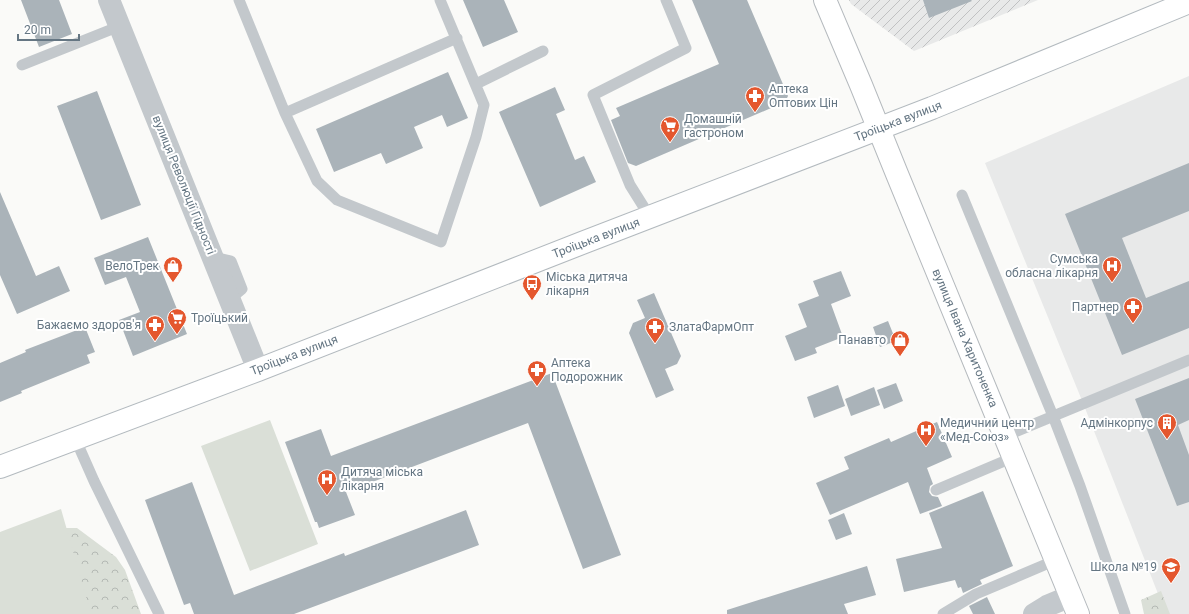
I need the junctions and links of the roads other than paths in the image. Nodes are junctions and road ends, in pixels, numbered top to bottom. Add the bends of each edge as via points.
1 (109, 0) edge
2 (239, 0) edge
3 (440, 0) edge
4 (666, 0) edge
5 (825, 0) edge
6 (1189, 2) edge
7 (120, 26) junction
8 (457, 38) junction
9 (543, 51) dead end
10 (22, 64) dead end
11 (476, 84) junction
12 (285, 113) junction
13 (879, 128) junction
14 (962, 195) dead end
15 (650, 217) junction
16 (1189, 360) edge
17 (258, 370) junction
18 (1053, 416) junction
19 (1005, 436) junction
20 (75, 438) junction
21 (1014, 457) junction
22 (0, 467) edge
23 (936, 490) dead end
24 (1056, 560) junction
25 (1075, 605) edge
26 (159, 614) edge
27 (943, 614) edge
28 (1034, 614) edge
29 (1125, 614) edge

1 - 7 street, вулиця Революції Гідності
2 - 12 lane
3 - 8 lane
4 - 15 lane via 686,48 593,95 630,186
5 - 13 main road, вулиця Івана Харитоненка
6 - 13 main road, Троїцька вулиця
7 - 10 lane
7 - 17 street, вулиця Революції Гідності
8 - 11 lane
8 - 12 lane
9 - 11 lane
11 - 12 lane via 484,105 441,242 337,200 317,181
13 - 15 main road, Троїцька вулиця
13 - 19 main road, вулиця Івана Харитоненка
14 - 18 lane
15 - 17 main road, Троїцька вулиця
16 - 18 lane
17 - 20 main road, Троїцька вулиця
18 - 19 lane
18 - 29 lane
19 - 21 main road, вулиця Івана Харитоненка
20 - 22 main road, Троїцька вулиця
20 - 26 lane
21 - 23 lane
21 - 24 main road, вулиця Івана Харитоненка
24 - 25 main road, вулиця Івана Харитоненка
24 - 27 lane via 976,594
25 - 28 street via 1047,606

